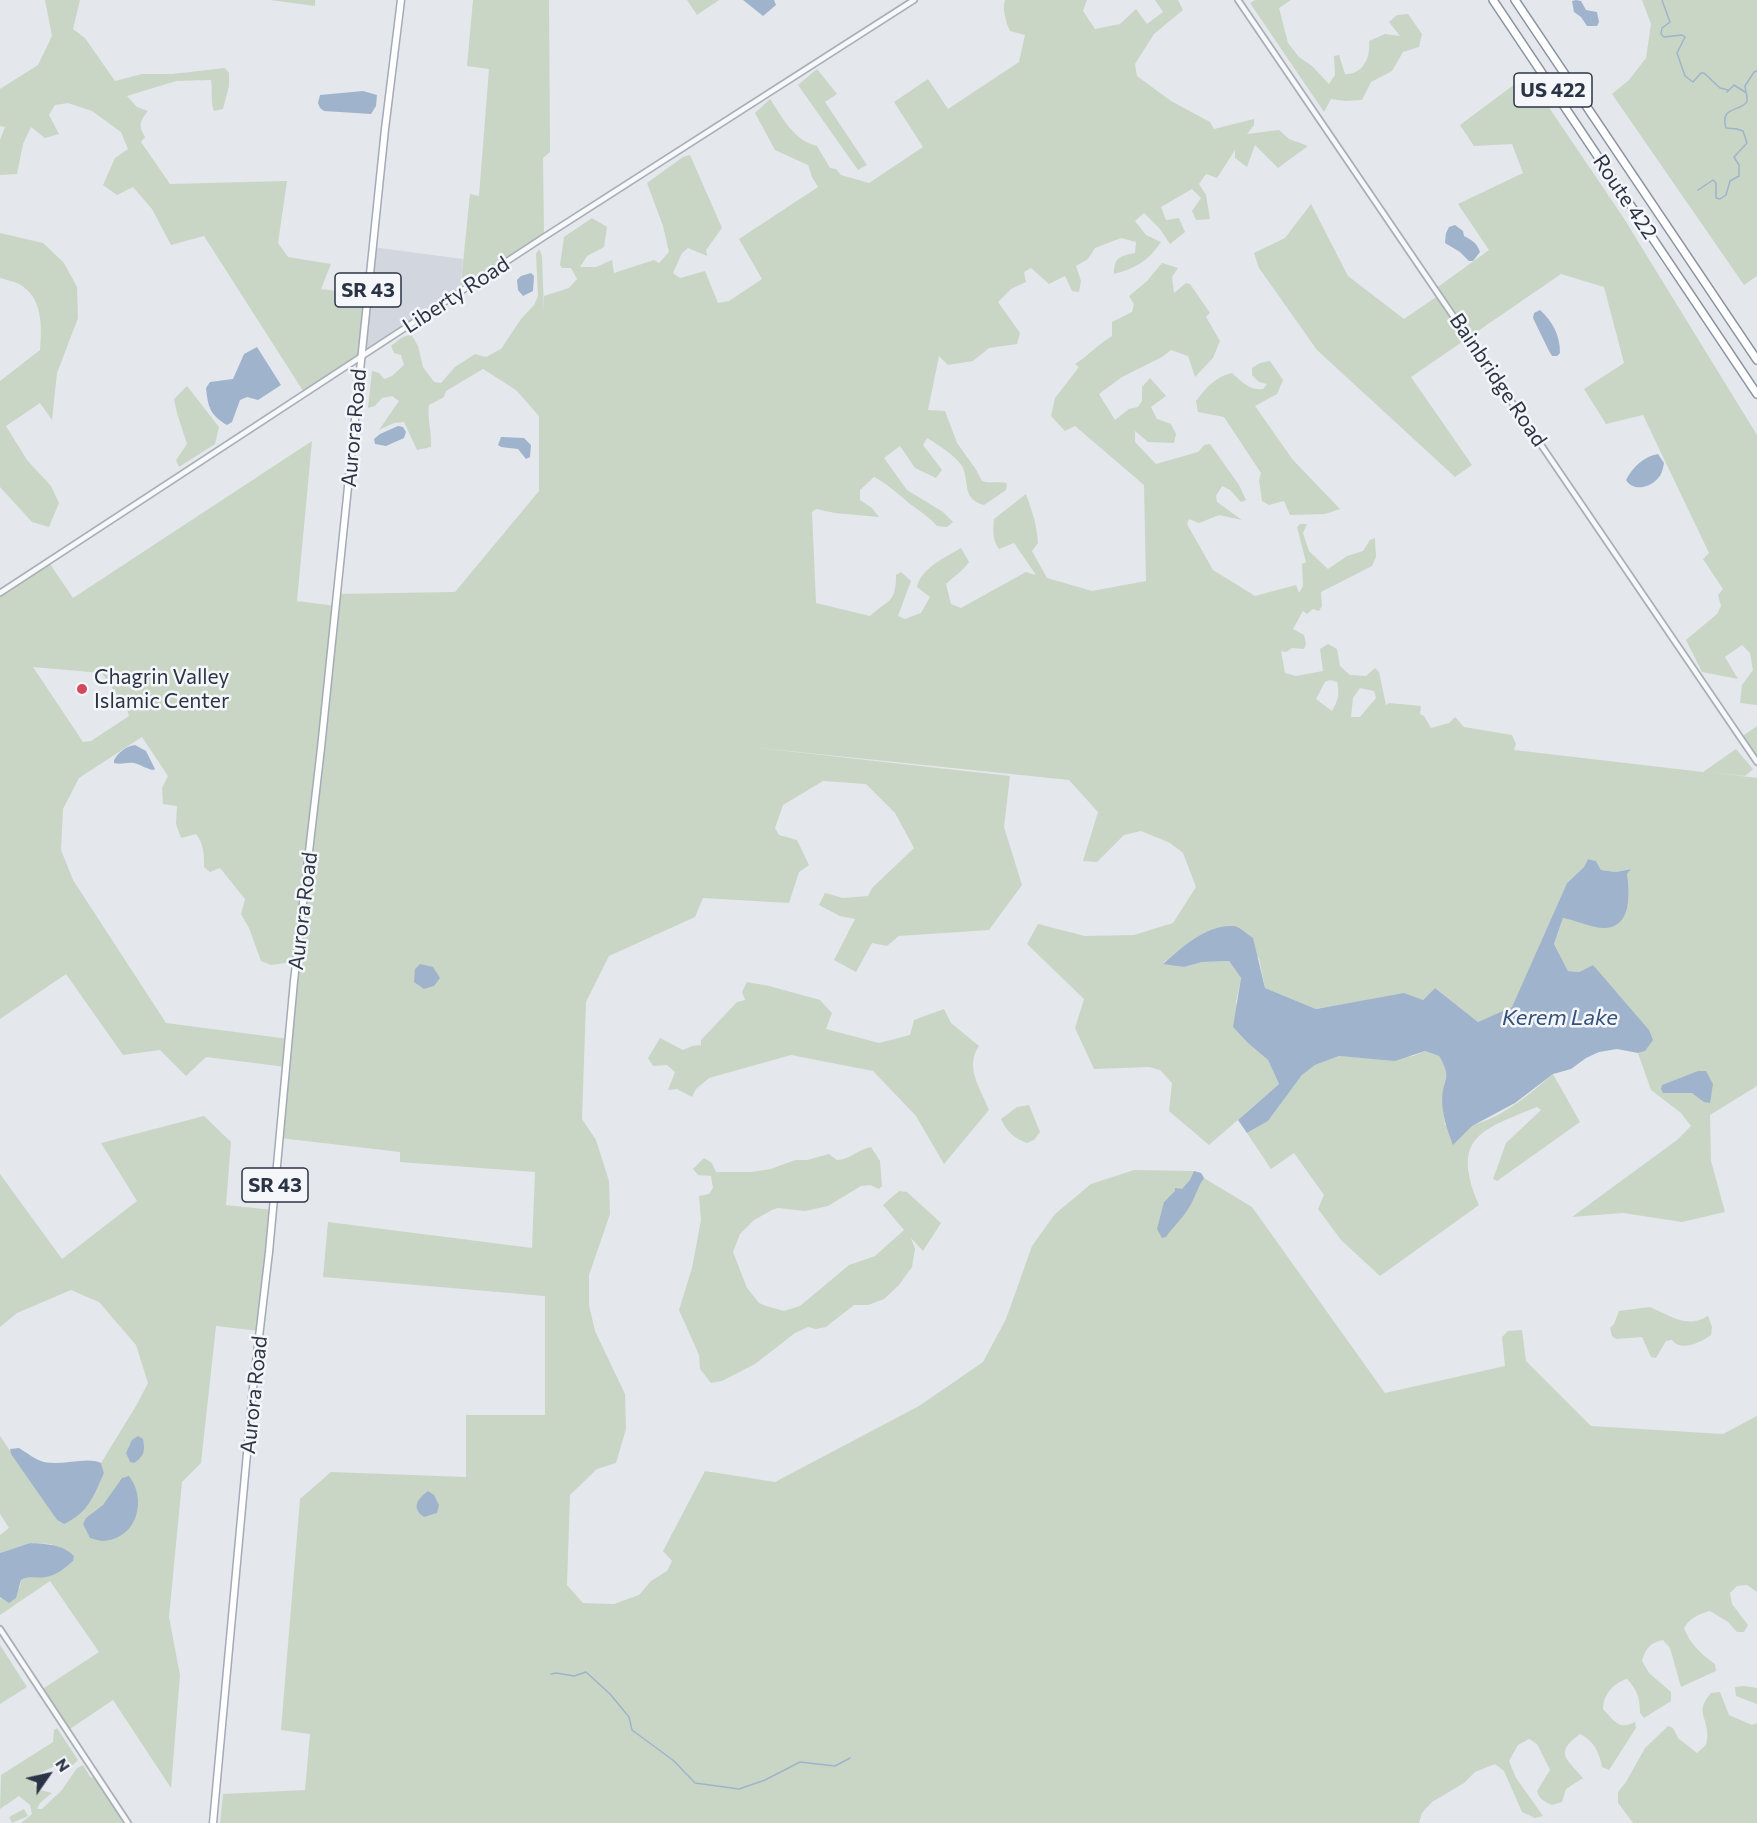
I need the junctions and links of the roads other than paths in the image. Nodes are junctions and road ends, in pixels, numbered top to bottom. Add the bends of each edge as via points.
1 (401, 0) edge
2 (915, 0) edge
3 (1238, 0) edge
4 (1493, 0) edge
5 (1515, 0) edge
6 (361, 357) junction
7 (1757, 360) edge
8 (1757, 394) edge
9 (0, 593) edge
10 (1757, 762) edge
11 (0, 1629) edge
12 (128, 1823) edge
13 (213, 1823) edge

1 - 6 main road, Aurora Road / SR 43
2 - 6 street, Liberty Road
3 - 10 street, Bainbridge Road
4 - 8 highway, Route 422 / US 422
5 - 7 highway, Route 422 / US 422
6 - 9 street, Liberty Road
6 - 13 main road, Aurora Road / SR 43 via 294,981
11 - 12 street

